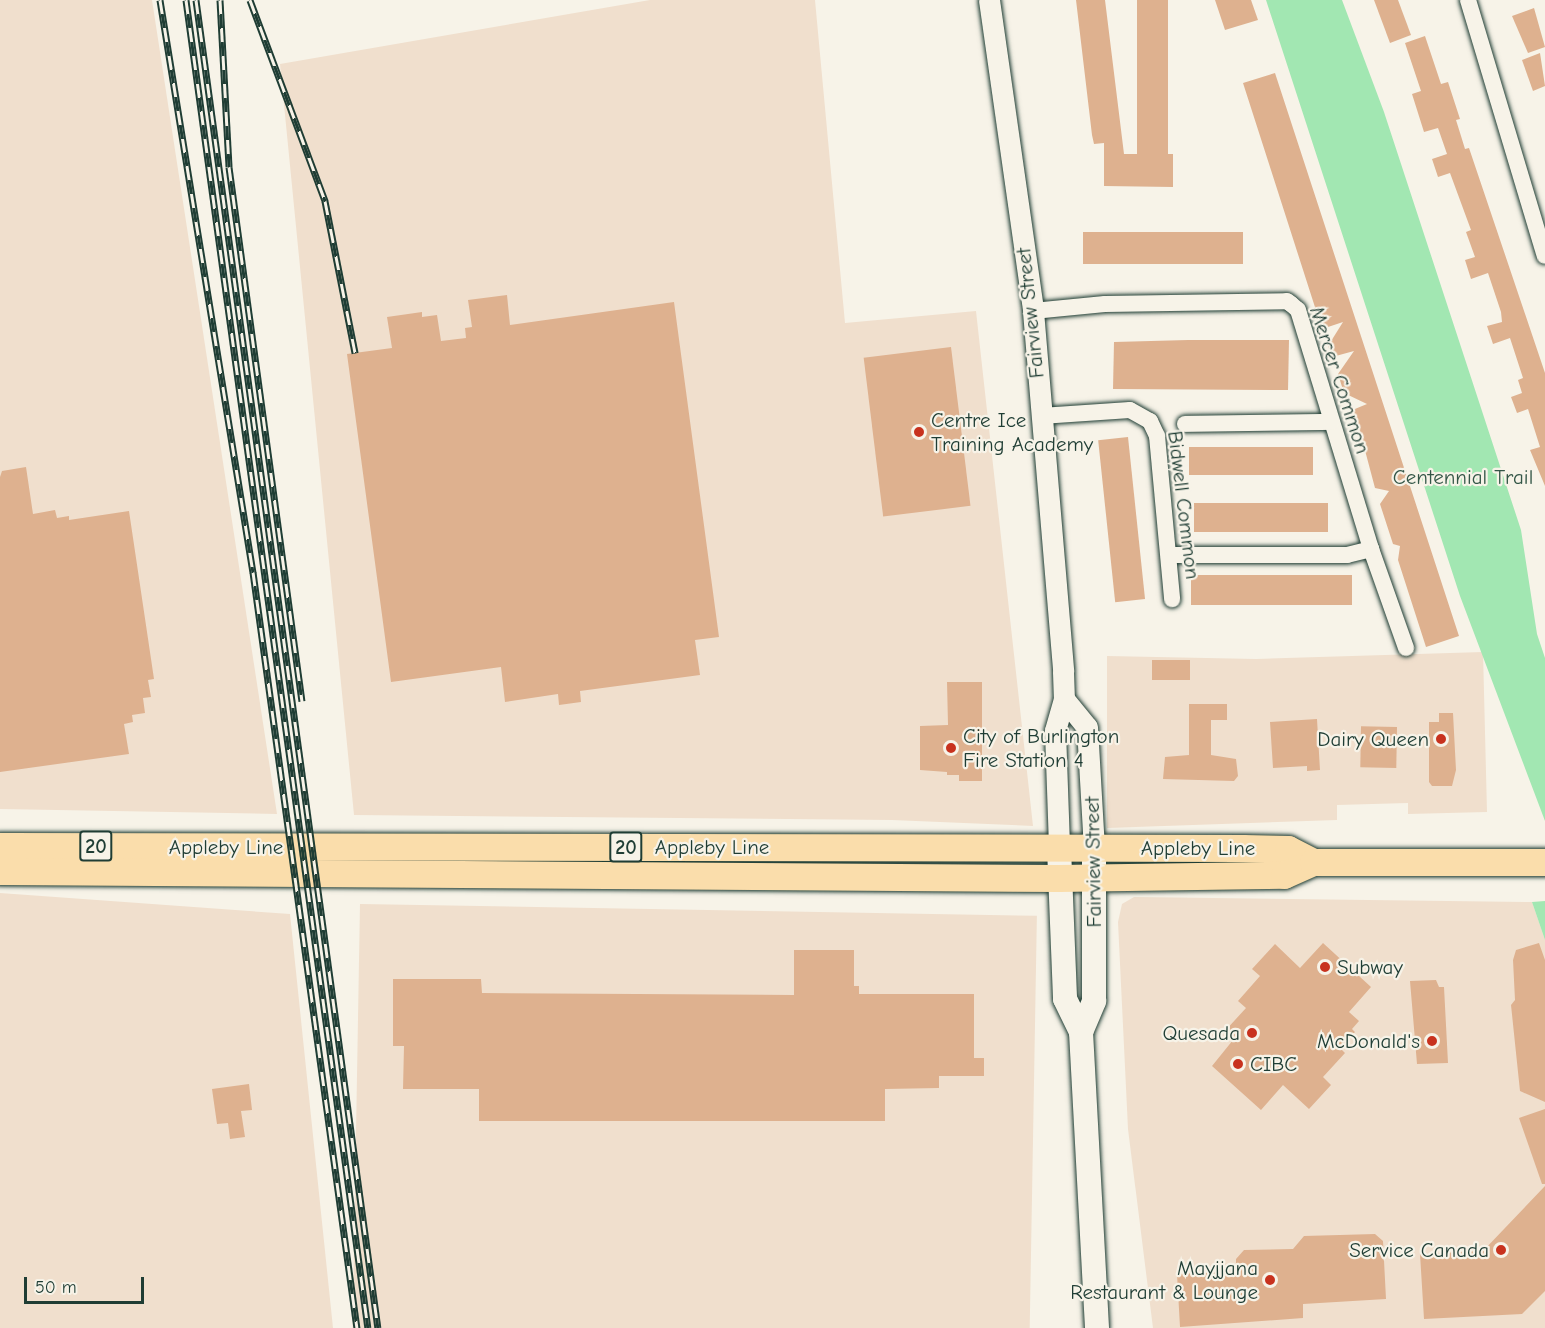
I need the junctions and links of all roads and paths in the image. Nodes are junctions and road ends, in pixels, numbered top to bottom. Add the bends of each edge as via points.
1 (989, 0) edge
2 (1468, 0) edge
3 (1545, 256) edge
4 (1033, 311) junction
5 (1041, 416) junction
6 (1331, 422) junction
7 (1185, 424) dead end
8 (1371, 549) junction
9 (1170, 555) junction
10 (1172, 599) dead end
11 (1406, 648) dead end
12 (1064, 699) junction
13 (0, 846) edge
14 (1059, 848) junction
15 (1094, 848) junction
16 (1312, 862) junction
17 (1545, 862) edge
18 (0, 871) edge
19 (1058, 878) junction
20 (1093, 878) junction
21 (1081, 1032) junction
22 (1097, 1328) edge

1 - 4 street, Fairview Street
2 - 3 street
4 - 5 street, Fairview Street
4 - 6 street, Mercer Common via 1105,304 1287,301 1298,310
5 - 9 street, Bidwell Common via 1130,410 1150,421 1157,436
5 - 12 street, Fairview Street
6 - 7 street
6 - 8 street, Mercer Common
8 - 9 street via 1347,555
8 - 11 street, Mercer Common
9 - 10 street, Bidwell Common
12 - 14 street, Fairview Street via 1055,731
12 - 15 street, Fairview Street via 1087,727
13 - 14 main road, Appleby Line / 20
14 - 15 main road, Appleby Line / 20
14 - 19 main road, Fairview Street
15 - 16 main road, Appleby Line via 1288,849
15 - 20 main road, Fairview Street
16 - 17 main road, Appleby Line
16 - 20 main road, Appleby Line via 1284,874
18 - 19 main road, Appleby Line / 20
19 - 20 main road, Appleby Line / 20
19 - 21 main road, Fairview Street via 1065,999
20 - 21 main road, Fairview Street via 1094,1001
21 - 22 main road, Fairview Street

